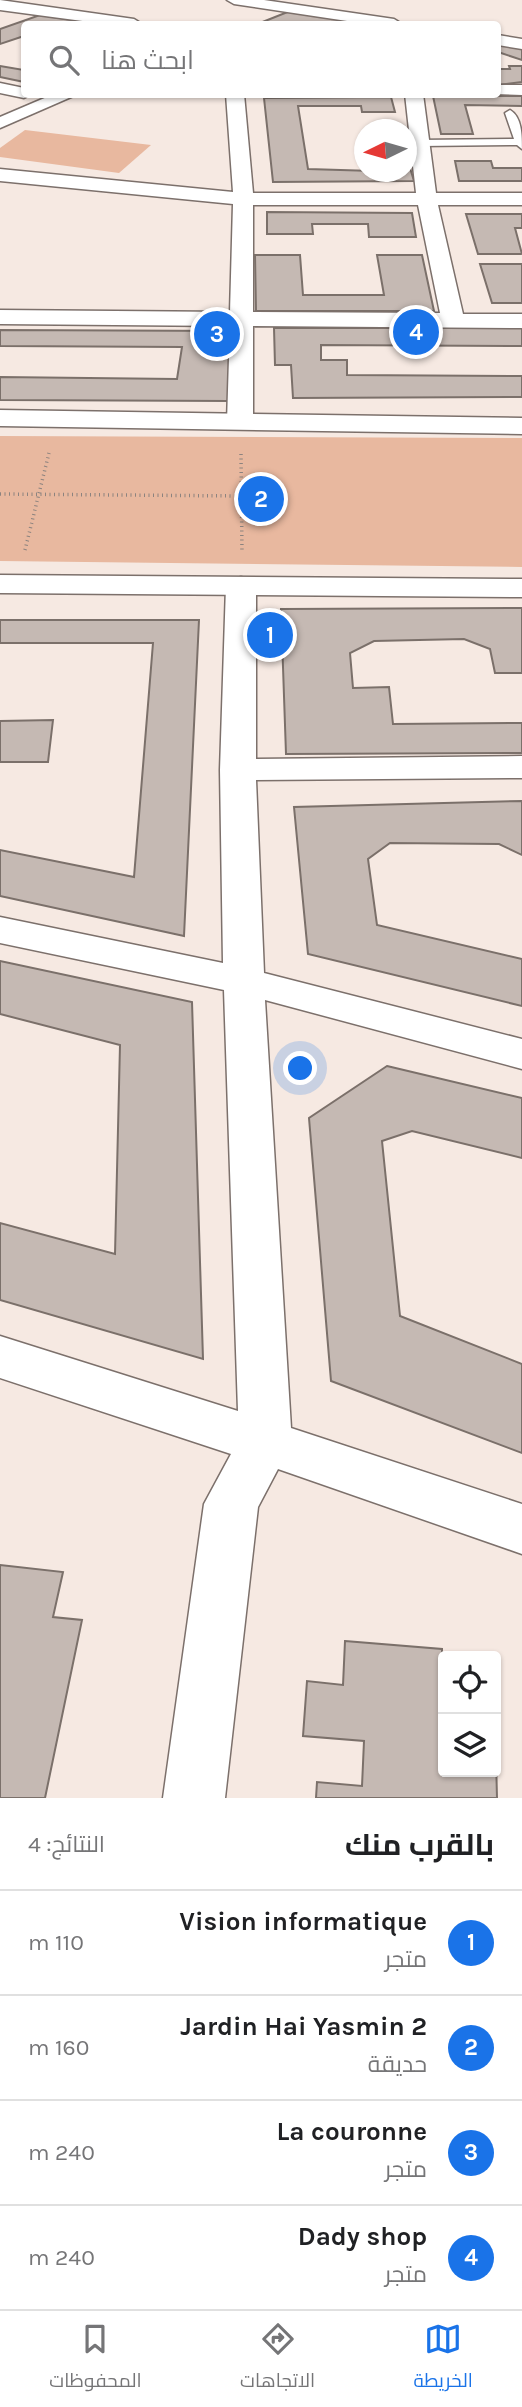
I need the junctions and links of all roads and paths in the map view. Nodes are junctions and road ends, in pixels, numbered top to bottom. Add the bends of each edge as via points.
1 (56, 0) edge
2 (234, 0) edge
3 (287, 0) edge
4 (0, 5) edge
5 (272, 6) junction
6 (33, 9) junction
7 (248, 18) dead end
8 (0, 20) edge
9 (114, 21) edge
10 (374, 21) edge
11 (501, 40) edge
12 (522, 44) edge
13 (0, 88) edge
14 (501, 90) edge
15 (522, 90) edge
16 (21, 92) edge
17 (62, 98) edge
18 (235, 98) edge
19 (414, 98) edge
20 (510, 113) dead end
21 (0, 123) edge
22 (420, 144) junction
23 (521, 144) edge
24 (0, 174) edge
25 (243, 199) junction
26 (522, 199) edge
27 (427, 200) junction
28 (0, 317) edge
29 (239, 319) junction
30 (453, 321) junction
31 (522, 321) edge
32 (0, 418) edge
33 (57, 419) junction
34 (240, 422) junction
35 (522, 426) edge
36 (0, 494) edge
37 (38, 495) junction
38 (243, 496) junction
39 (9, 584) edge
40 (241, 586) junction
41 (522, 588) edge
42 (522, 767) edge
43 (238, 770) junction
44 (0, 930) edge
45 (244, 981) junction
46 (522, 1054) edge
47 (0, 1357) edge
48 (265, 1442) junction
49 (522, 1529) edge
50 (194, 1798) edge

1 - 6 street
2 - 5 street
3 - 5 street
4 - 6 street
5 - 7 street
5 - 10 street
6 - 8 street
6 - 9 street
11 - 12 street
13 - 16 street
14 - 15 street
17 - 21 street
18 - 25 street
19 - 22 street
20 - 23 lane
22 - 23 lane
22 - 27 street
24 - 25 street
25 - 27 street
25 - 29 street
26 - 27 street
27 - 30 street
28 - 29 street
29 - 30 street
29 - 34 street
30 - 31 street
32 - 33 street
33 - 34 street
33 - 37 path
34 - 35 street
34 - 38 path
36 - 37 path
37 - 38 path
37 - 39 path
38 - 40 path
39 - 40 street
40 - 41 street
40 - 43 street
42 - 43 street
43 - 45 street
44 - 45 street
45 - 46 street
45 - 48 street
47 - 48 street
48 - 49 street
48 - 50 street via 231,1504

